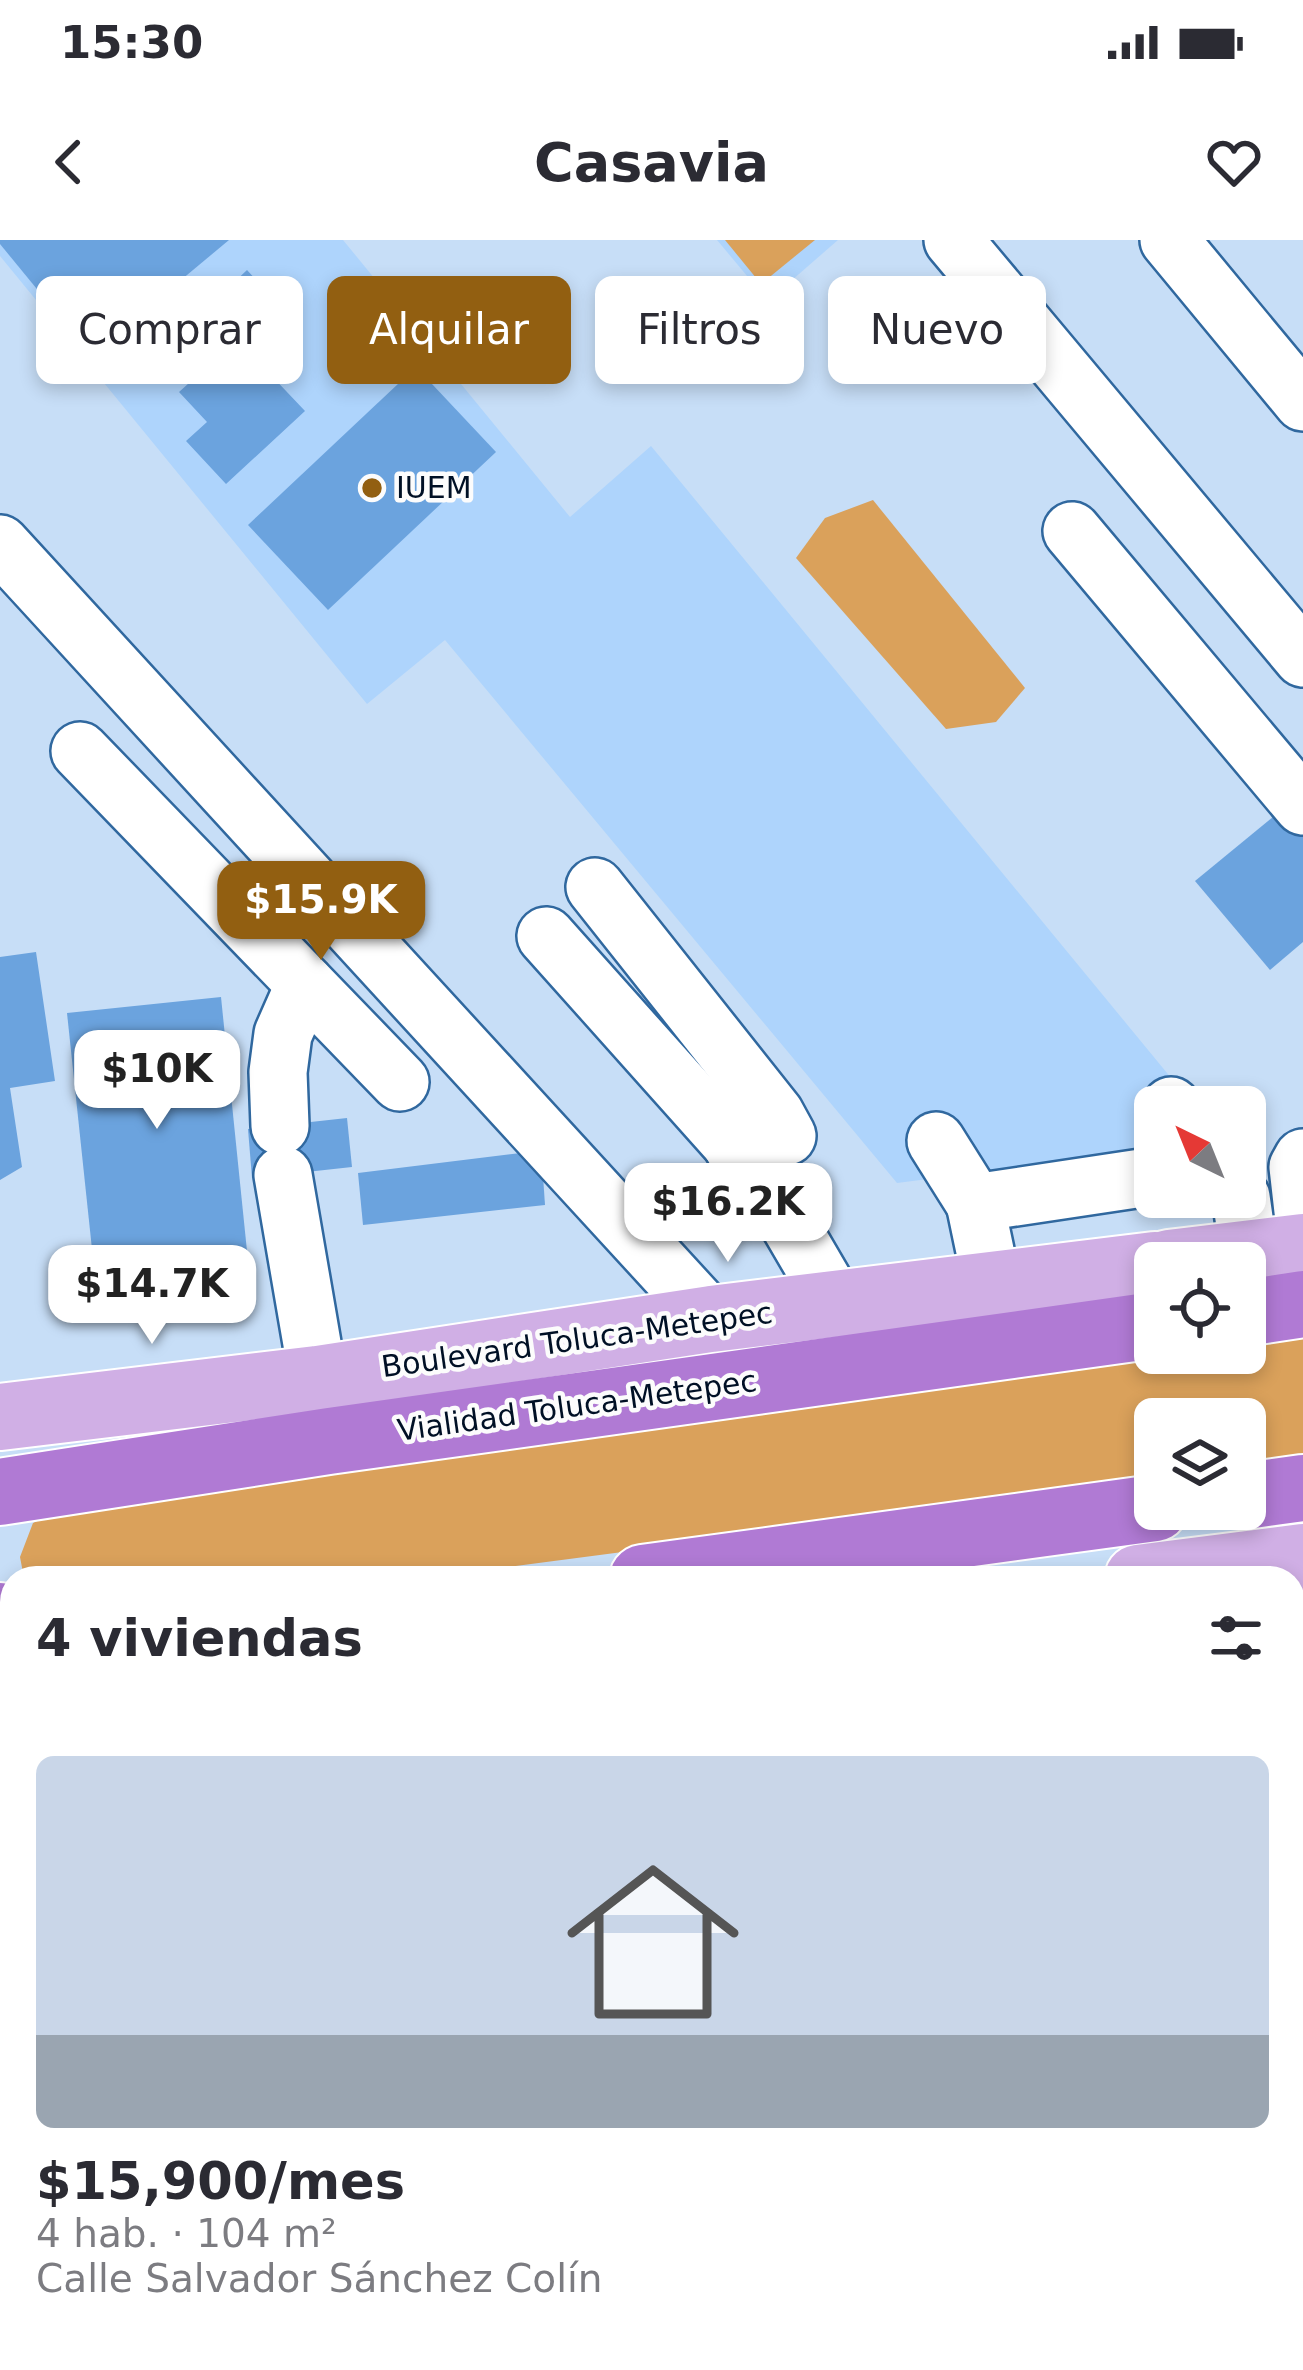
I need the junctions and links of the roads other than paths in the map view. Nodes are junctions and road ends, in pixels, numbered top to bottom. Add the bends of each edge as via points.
1 (953, 240) edge
2 (1169, 240) edge
3 (1303, 402) edge
4 (1072, 531) dead end
5 (0, 544) edge
6 (1303, 658) edge
7 (80, 752) dead end
8 (1303, 806) edge
9 (596, 887) dead end
10 (547, 936) dead end
11 (305, 984) junction
12 (400, 1082) dead end
13 (936, 1141) dead end
14 (733, 1148) junction
15 (1303, 1158) edge
16 (1134, 1179) edge
17 (975, 1203) junction
18 (1303, 1211) edge
19 (1266, 1260) edge
20 (1134, 1268) edge
21 (992, 1285) junction
22 (836, 1304) junction
23 (1303, 1304) edge
24 (711, 1319) junction
25 (1134, 1327) edge
26 (323, 1410) junction
27 (0, 1417) edge
28 (1303, 1488) edge
29 (1266, 1493) edge
30 (4, 1499) edge
31 (1134, 1511) edge
32 (1303, 1557) edge
33 (731, 1566) edge
34 (1246, 1566) edge

1 - 6 street
2 - 3 street
4 - 8 street
5 - 24 street
7 - 11 street
9 - 14 street via 787,1136
10 - 14 street
11 - 12 street
11 - 26 street via 283,1034 278,1072 282,1150
13 - 17 street
14 - 22 street via 773,1196
15 - 18 street
16 - 17 street
17 - 21 street
19 - 23 highway
20 - 21 main road, Boulevard Toluca-Metepec
21 - 22 main road, Boulevard Toluca-Metepec
22 - 24 main road, Boulevard Toluca-Metepec
24 - 26 main road, Boulevard Toluca-Metepec
25 - 26 highway, Vialidad Toluca-Metepec
26 - 27 main road, Boulevard Toluca-Metepec
26 - 30 highway, Vialidad Toluca-Metepec
28 - 29 highway
31 - 33 highway
32 - 34 main road

